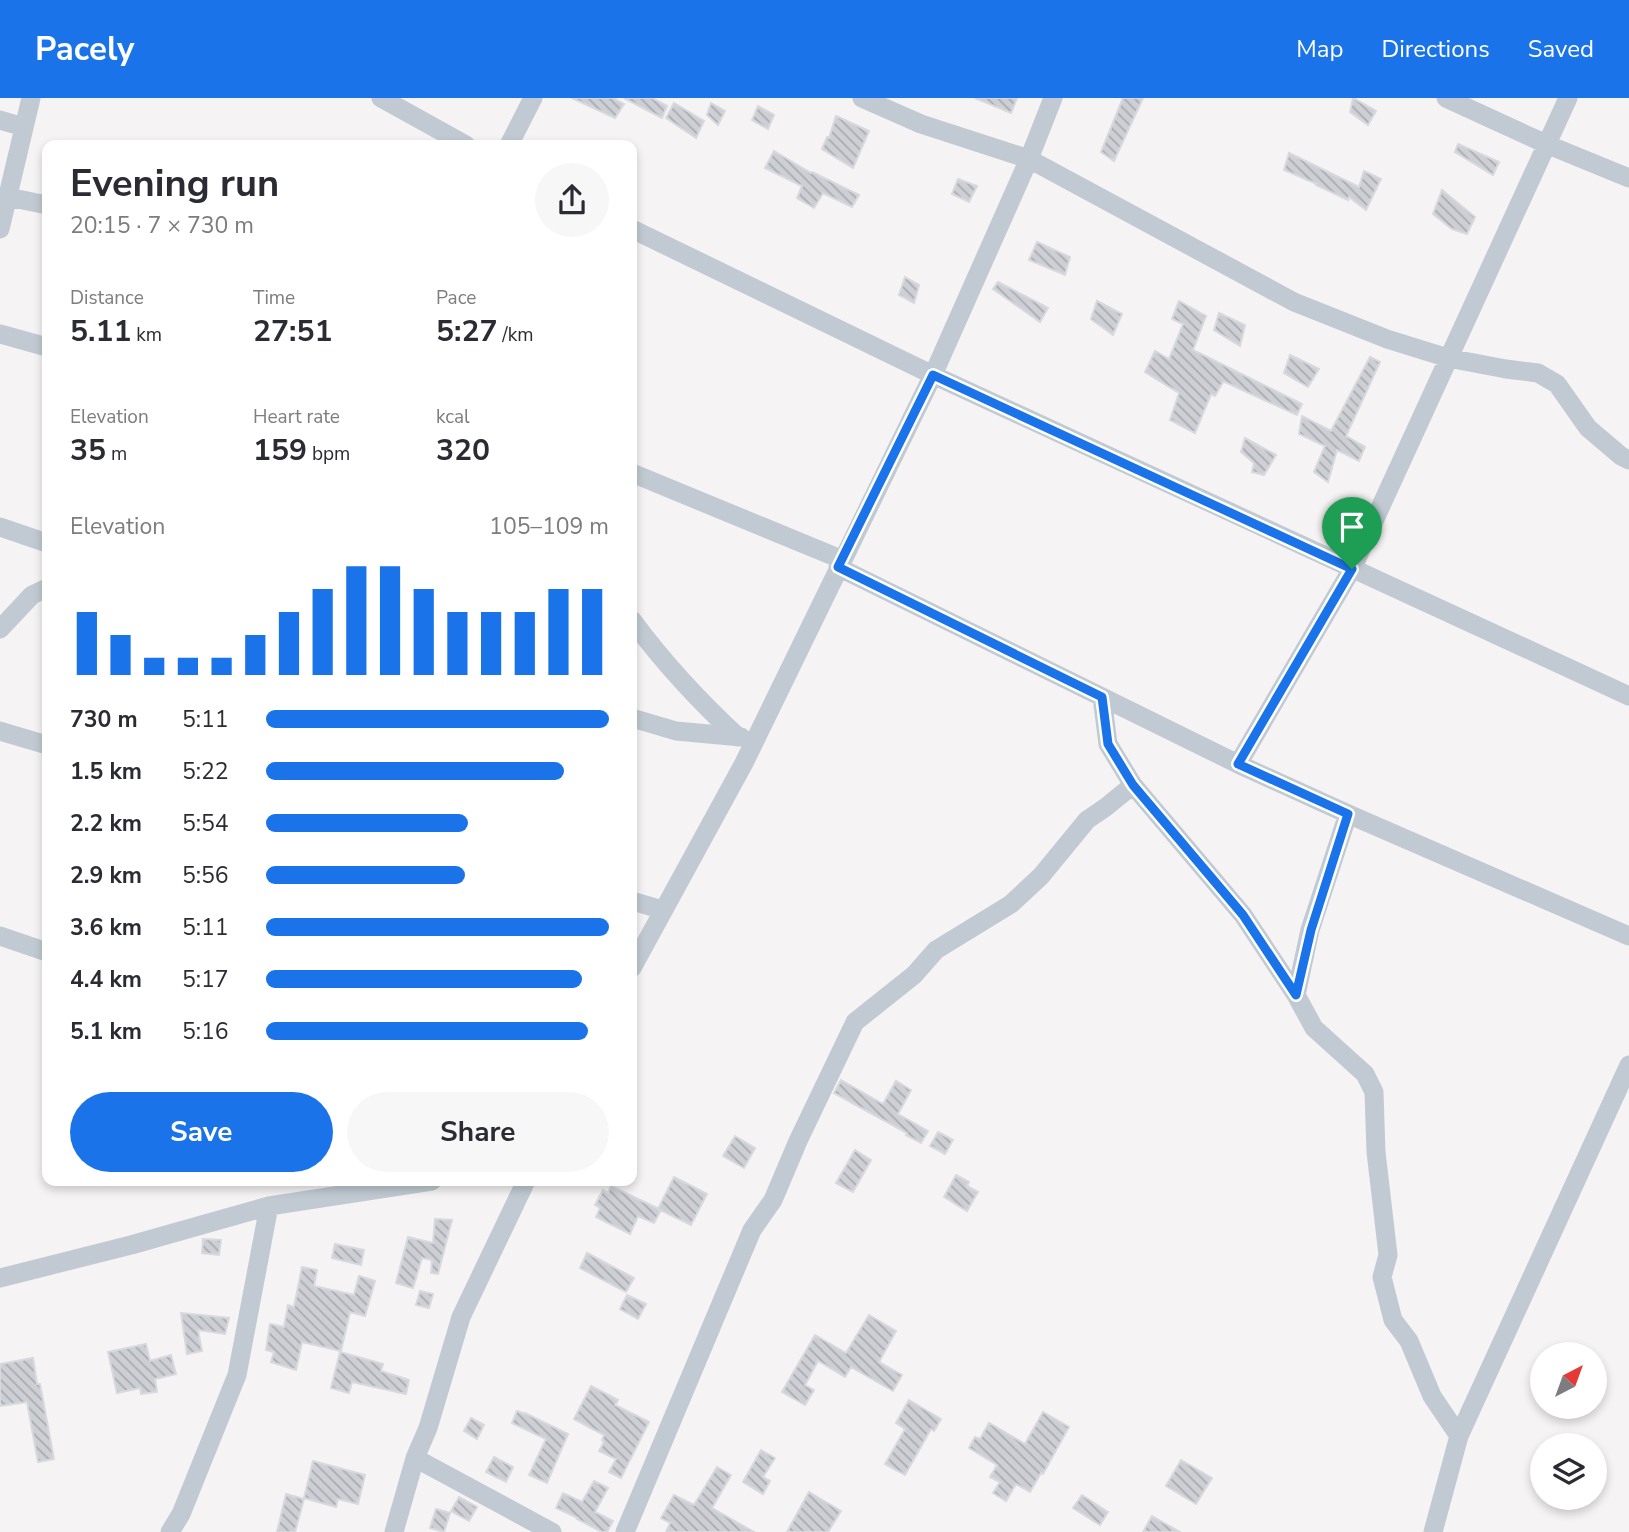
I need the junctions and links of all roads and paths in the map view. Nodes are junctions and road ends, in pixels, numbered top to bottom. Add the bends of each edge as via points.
1 (31, 98) edge
2 (381, 98) edge
3 (533, 98) edge
4 (862, 98) edge
5 (1053, 98) edge
6 (1446, 98) edge
7 (1568, 98) edge
8 (0, 121) edge
9 (24, 127) junction
10 (457, 140) edge
11 (512, 140) edge
12 (1546, 144) junction
13 (1029, 159) junction
14 (1629, 178) edge
15 (8, 197) junction
16 (42, 204) edge
17 (0, 229) edge
18 (637, 231) edge
19 (0, 334) edge
20 (42, 346) edge
21 (1448, 358) junction
22 (933, 375) junction
23 (1629, 460) edge
24 (637, 475) edge
25 (0, 527) edge
26 (42, 541) edge
27 (841, 564) junction
28 (1352, 569) junction
29 (42, 590) edge
30 (637, 627) edge
31 (0, 629) edge
32 (1629, 696) edge
33 (1102, 697) junction
34 (637, 719) edge
35 (0, 731) edge
36 (747, 738) junction
37 (42, 743) edge
38 (1238, 764) junction
39 (1133, 785) junction
40 (1348, 814) junction
41 (637, 902) edge
42 (663, 910) junction
43 (0, 936) edge
44 (1629, 936) edge
45 (42, 950) edge
46 (637, 959) edge
47 (1296, 995) junction
48 (1629, 1065) edge
49 (399, 1186) edge
50 (524, 1186) edge
51 (269, 1206) junction
52 (0, 1278) edge
53 (1459, 1436) junction
54 (415, 1458) junction
55 (170, 1532) edge
56 (394, 1532) edge
57 (552, 1532) edge
58 (625, 1532) edge
59 (1433, 1532) edge

1 - 9 street
2 - 10 street
3 - 11 street
4 - 13 street via 921,124
5 - 13 street
6 - 12 street
7 - 12 street
8 - 9 street
9 - 15 street
12 - 14 street
12 - 21 street
13 - 21 street via 1294,302
13 - 22 street
15 - 16 street
15 - 17 street
18 - 22 street
19 - 20 street
21 - 23 street via 1538,373 1557,384 1588,428
21 - 28 street
22 - 27 street
22 - 28 street
24 - 27 street
25 - 26 street
27 - 33 street
27 - 36 street
28 - 32 street
28 - 38 street
29 - 31 street
30 - 36 street via 686,685
33 - 38 street
33 - 39 street via 1108,744
34 - 36 street via 676,730
35 - 37 street
36 - 42 street
38 - 40 street
39 - 47 street via 1243,915
39 - 58 street via 1087,820 1011,904 936,950 914,975 855,1022 773,1200 752,1230
40 - 44 street
40 - 47 street via 1311,930
41 - 42 street
42 - 46 street
43 - 45 street
47 - 53 street via 1314,1028 1365,1074 1374,1092 1388,1255 1382,1277 1393,1320 1409,1341 1432,1396
48 - 53 street
49 - 51 street
50 - 54 street via 461,1317
51 - 52 street
51 - 55 street via 237,1375
53 - 59 street
54 - 56 street
54 - 57 street

